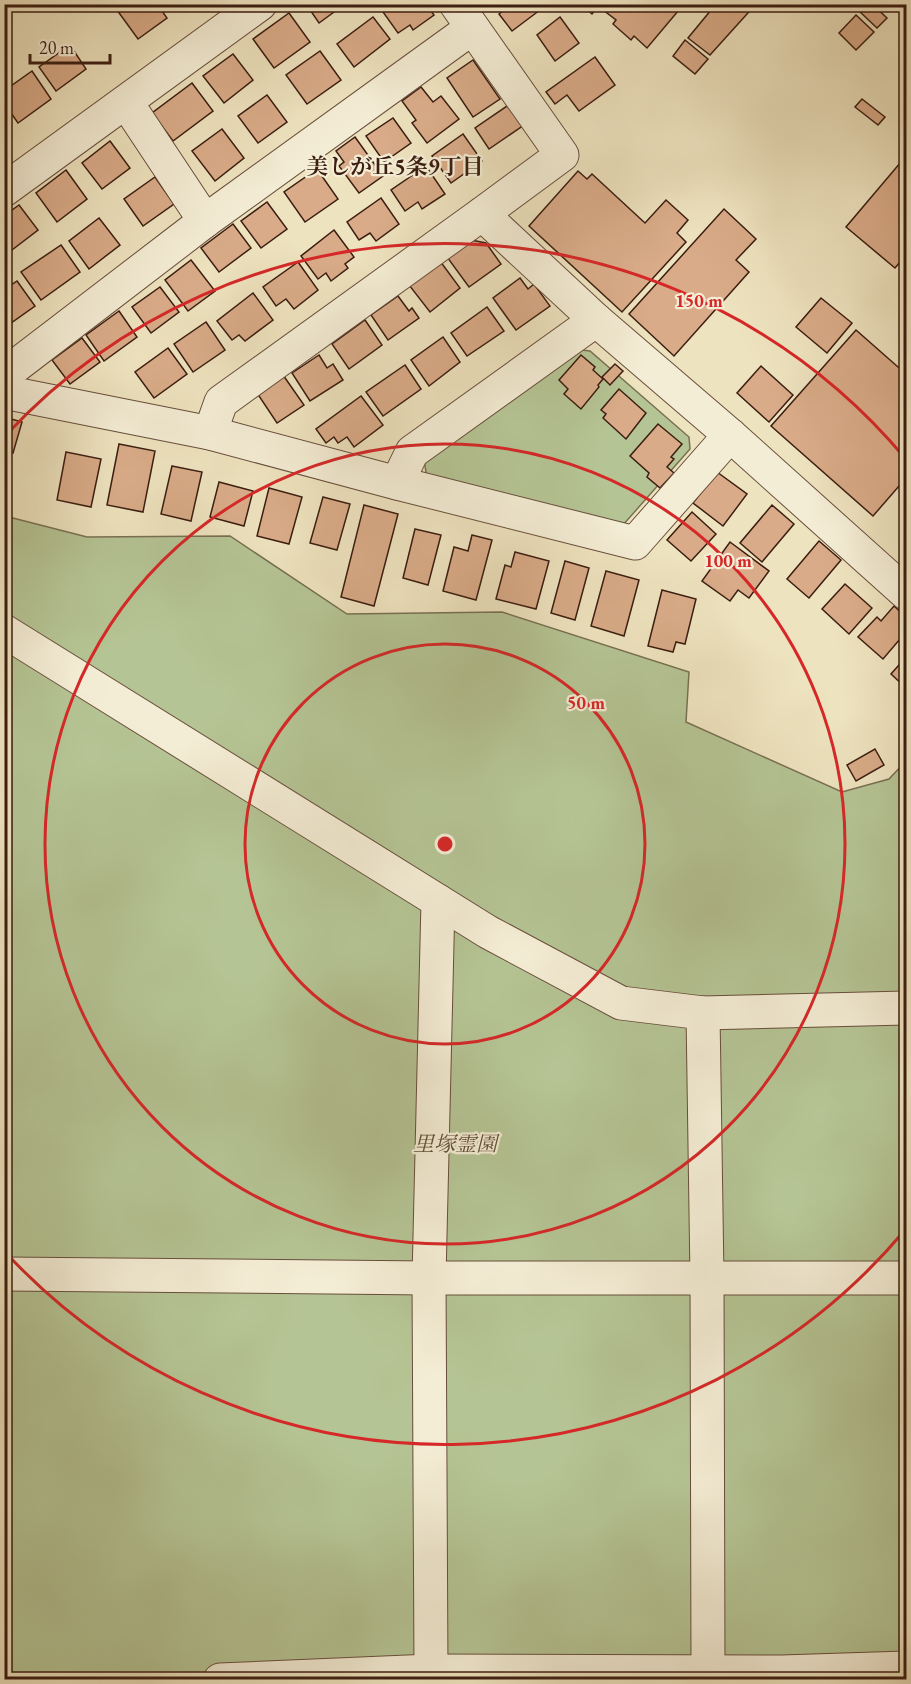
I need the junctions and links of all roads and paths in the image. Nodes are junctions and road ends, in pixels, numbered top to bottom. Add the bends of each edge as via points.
1 (260, 4) edge
2 (464, 16) edge
3 (126, 102) junction
4 (4, 190) edge
5 (482, 214) junction
6 (206, 220) junction
7 (596, 320) junction
8 (4, 375) edge
9 (4, 392) edge
10 (210, 433) junction
11 (730, 435) junction
12 (397, 483) junction
13 (906, 593) edge
14 (4, 631) edge
15 (438, 901) junction
16 (906, 1008) edge
17 (703, 1013) junction
18 (4, 1274) edge
19 (429, 1278) junction
20 (707, 1278) junction
21 (906, 1278) edge
22 (906, 1668) edge
23 (431, 1671) junction
24 (708, 1672) junction
25 (782, 1676) edge
26 (220, 1680) edge

1 - 3 street
2 - 5 street via 562,155
2 - 6 street
3 - 4 street
3 - 6 street
5 - 7 street
5 - 10 street via 220,402
6 - 8 street
7 - 11 street
7 - 12 street via 412,452
9 - 10 street
10 - 12 street
11 - 12 street via 635,543
11 - 13 street
14 - 15 street
15 - 17 street via 621,1003
15 - 19 street
16 - 17 street
17 - 20 street
18 - 19 street
19 - 20 street
19 - 23 street
20 - 21 street
20 - 24 street
22 - 25 street
23 - 24 street
23 - 26 street
24 - 25 street

